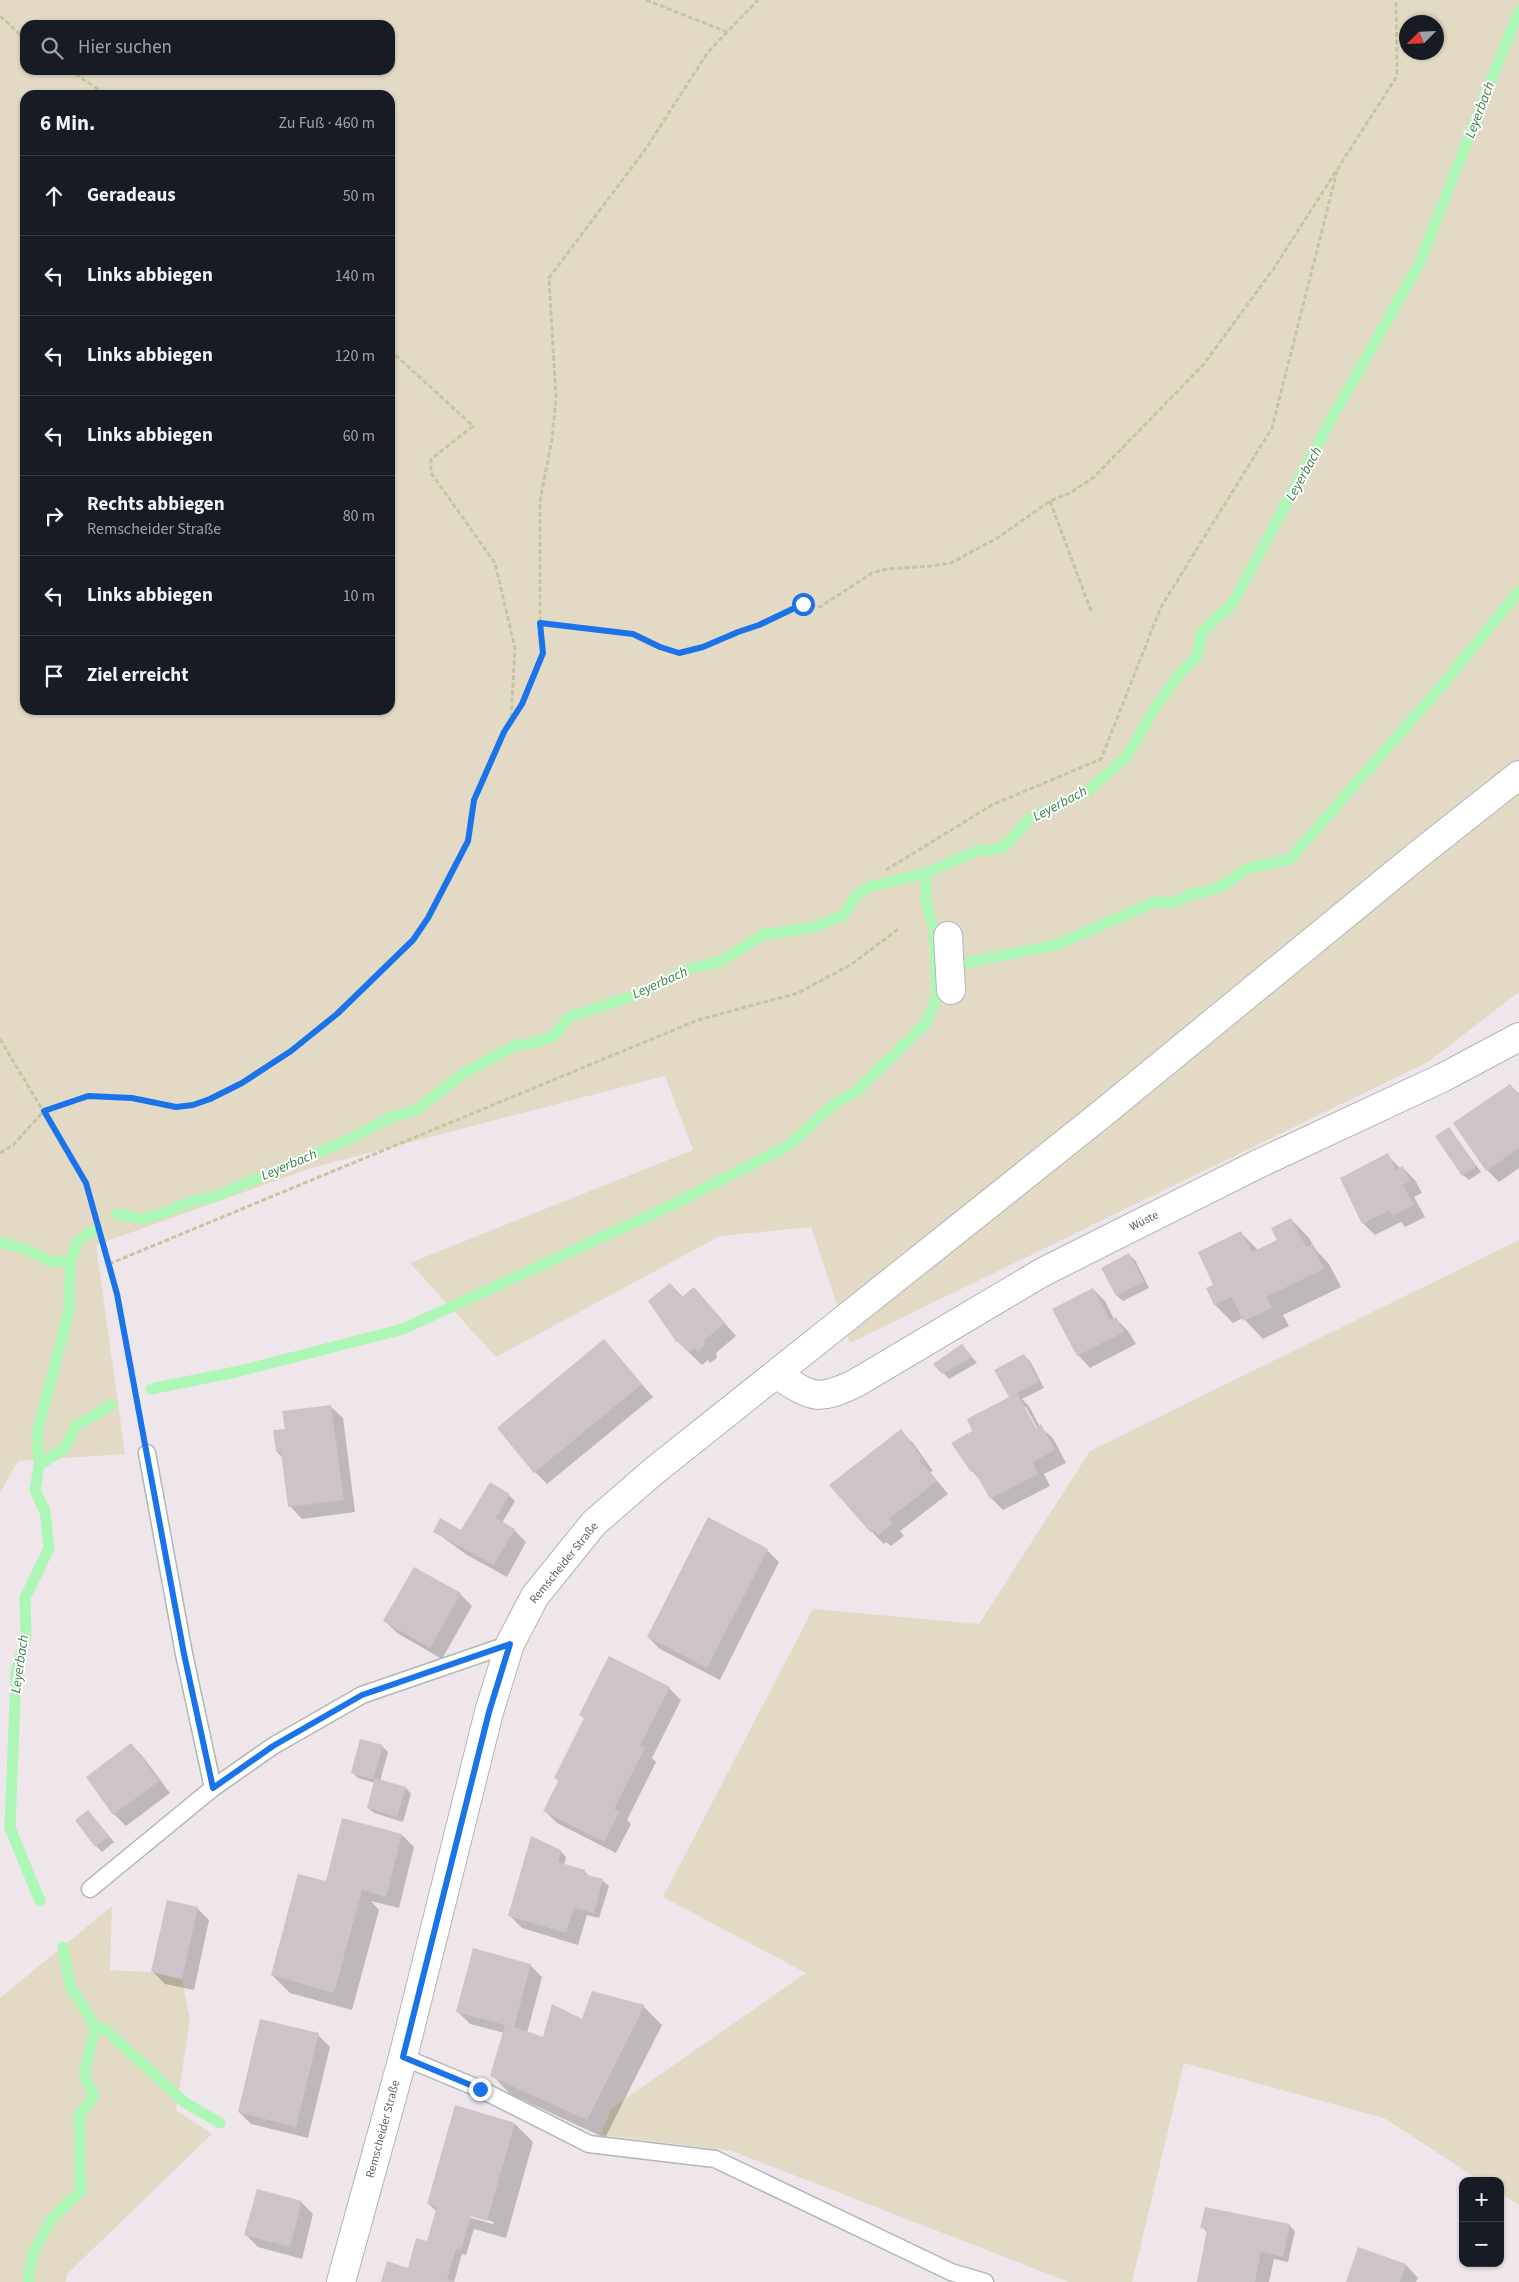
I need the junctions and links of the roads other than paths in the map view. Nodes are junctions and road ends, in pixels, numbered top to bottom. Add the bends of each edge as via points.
1 (1519, 775) edge
2 (948, 936) dead end
3 (951, 990) dead end
4 (1519, 1037) edge
5 (777, 1375) junction
6 (147, 1453) road end
7 (510, 1644) junction
8 (213, 1788) junction
9 (90, 1889) dead end
10 (403, 2057) junction
11 (341, 2282) edge
12 (985, 2282) edge

1 - 5 main road, Remscheider Straße
2 - 3 main road
4 - 5 main road, Wüste via 1442,1078 1258,1164 1043,1272 833,1394 814,1396
5 - 7 main road, Remscheider Straße via 654,1471 594,1523 535,1596
6 - 8 lane via 184,1654
7 - 8 lane via 362,1695 273,1746
7 - 10 main road, Remscheider Straße via 489,1712
8 - 9 lane
10 - 11 main road, Remscheider Straße
10 - 12 lane via 480,2089 589,2144 715,2159 951,2272

